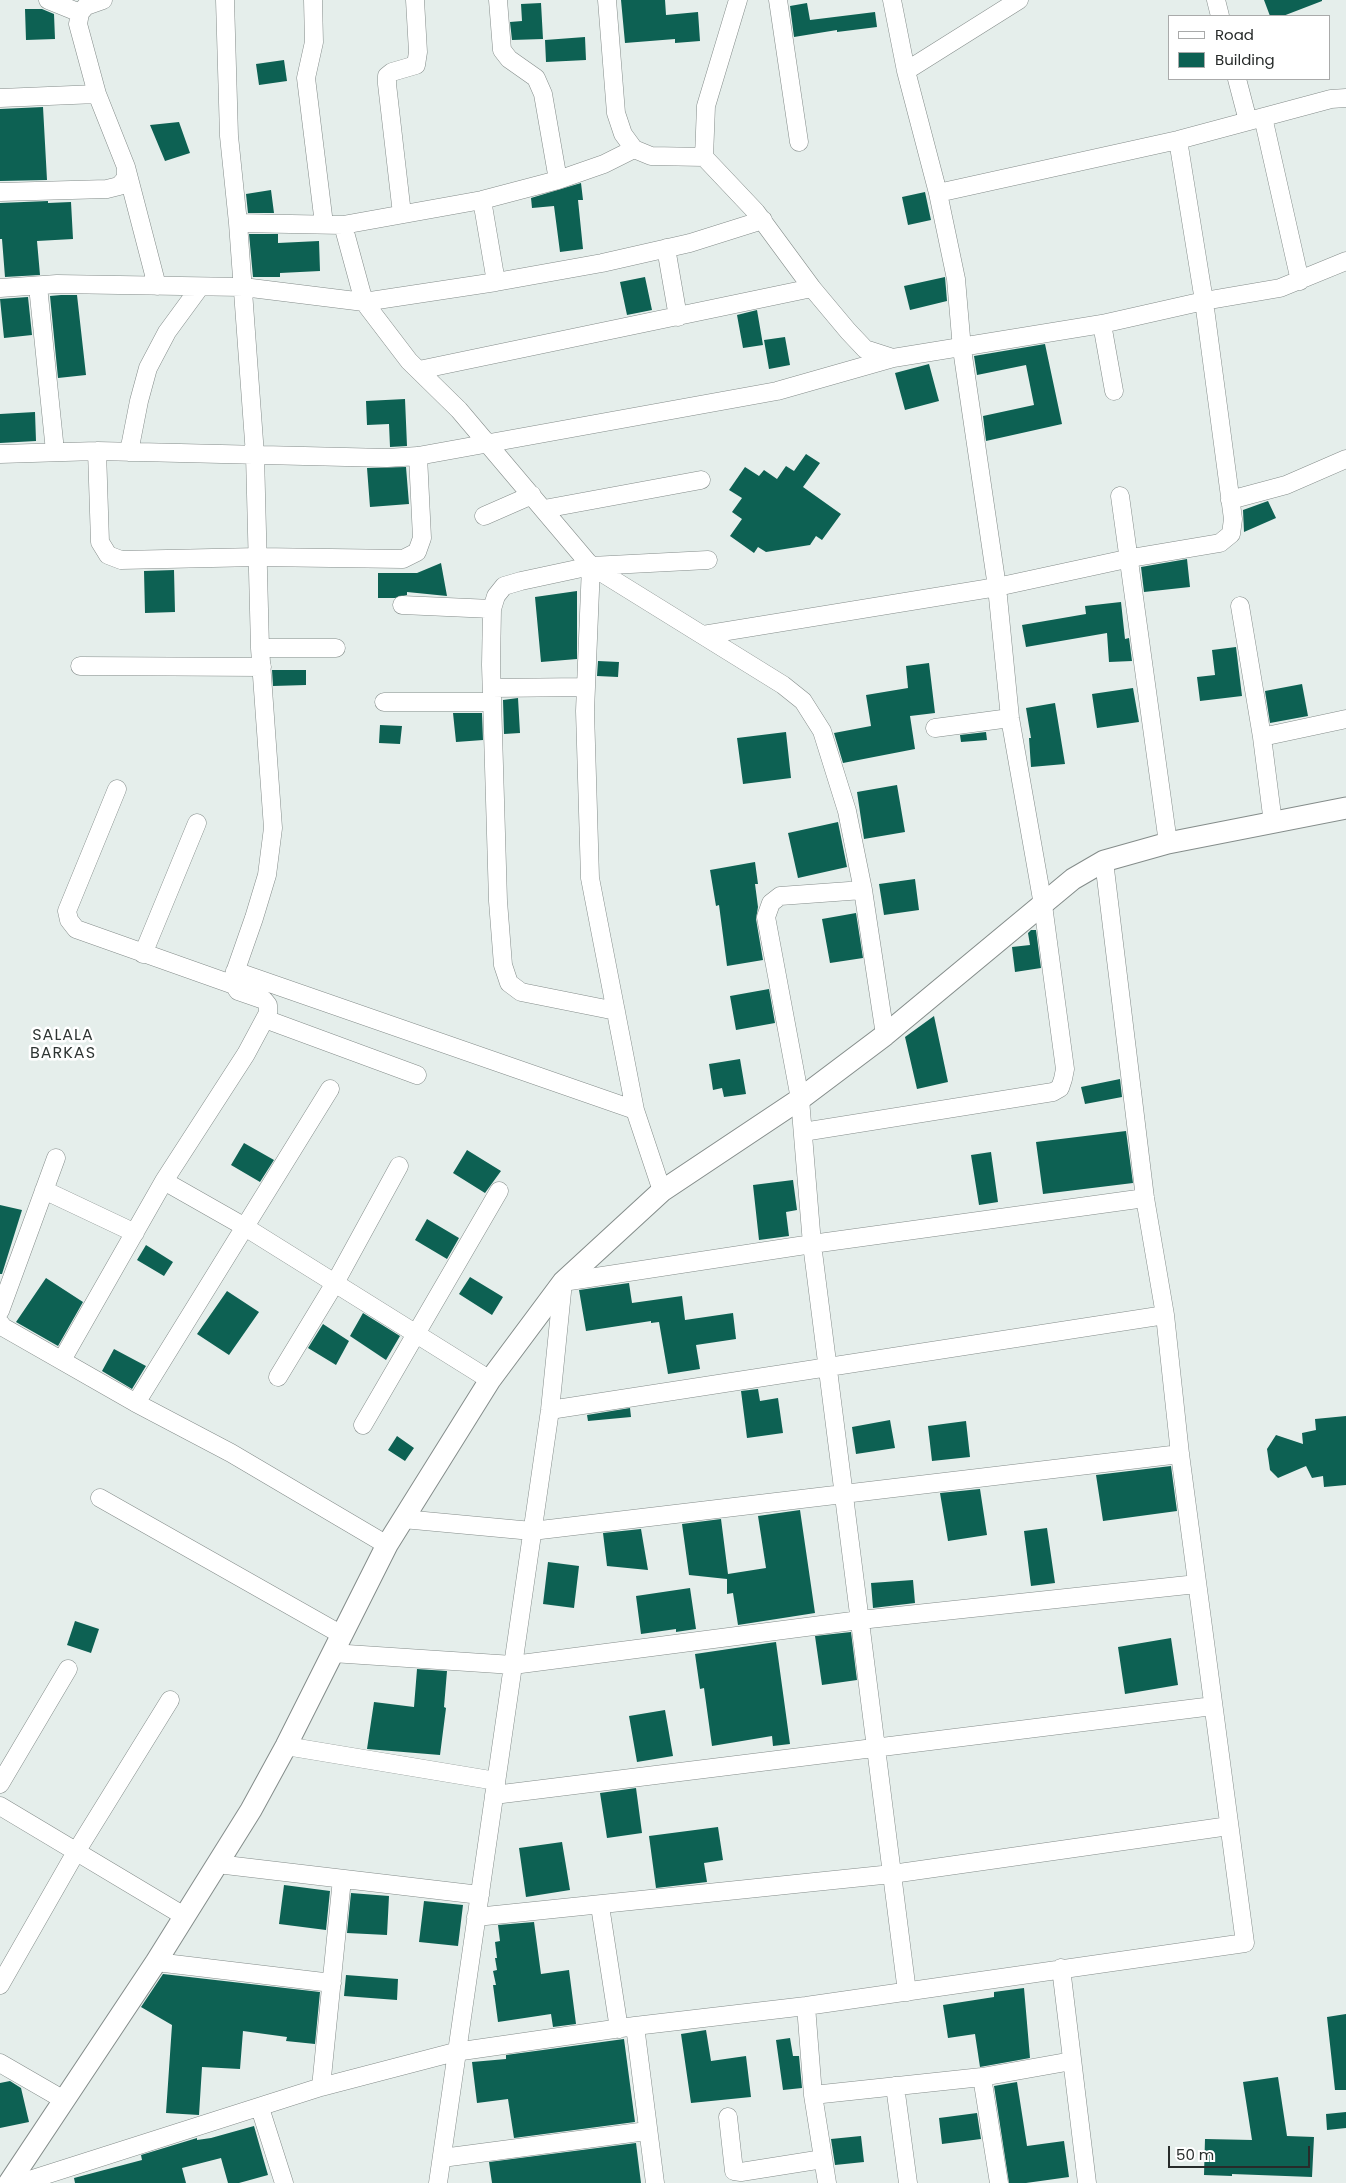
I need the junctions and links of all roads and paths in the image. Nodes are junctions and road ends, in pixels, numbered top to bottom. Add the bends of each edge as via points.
1 (48, 0) edge
2 (103, 0) edge
3 (225, 0) edge
4 (313, 0) edge
5 (415, 0) edge
6 (498, 0) edge
7 (608, 0) edge
8 (778, 0) edge
9 (892, 0) edge
10 (1019, 0) edge
11 (1216, 0) edge
12 (738, 1) edge
13 (996, 6) edge
14 (80, 13) junction
15 (1220, 15) edge
16 (906, 72) junction
17 (1237, 80) edge
18 (97, 94) junction
19 (0, 98) edge
20 (1346, 98) edge
21 (1255, 119) junction
22 (1178, 140) junction
23 (799, 142) dead end
24 (634, 149) junction
25 (704, 157) junction
26 (126, 167) junction
27 (558, 180) junction
28 (0, 192) edge
29 (938, 193) junction
30 (482, 200) junction
31 (402, 214) junction
32 (763, 220) junction
33 (238, 223) junction
34 (324, 224) junction
35 (343, 225) junction
36 (666, 248) junction
37 (1345, 267) edge
38 (1300, 281) junction
39 (496, 282) junction
40 (38, 286) junction
41 (158, 286) junction
42 (200, 287) junction
43 (243, 287) junction
44 (0, 288) edge
45 (812, 288) junction
46 (1204, 300) junction
47 (364, 302) junction
48 (678, 317) junction
49 (1102, 324) junction
50 (962, 349) junction
51 (894, 358) junction
52 (419, 370) junction
53 (1114, 391) dead end
54 (487, 442) junction
55 (55, 451) junction
56 (97, 451) junction
57 (129, 452) junction
58 (0, 454) edge
59 (255, 455) junction
60 (418, 456) junction
61 (1346, 459) edge
62 (701, 480) dead end
63 (532, 495) junction
64 (1120, 496) dead end
65 (1230, 500) junction
66 (544, 509) junction
67 (484, 516) dead end
68 (258, 557) junction
69 (1130, 558) junction
70 (708, 560) dead end
71 (591, 566) junction
72 (997, 587) junction
73 (402, 605) dead end
74 (1240, 606) dead end
75 (492, 608) junction
76 (703, 635) junction
77 (260, 648) junction
78 (336, 648) dead end
79 (80, 666) dead end
80 (262, 667) junction
81 (586, 687) junction
82 (492, 695) junction
83 (384, 702) dead end
84 (1010, 718) junction
85 (1346, 718) edge
86 (935, 728) dead end
87 (1262, 737) junction
88 (117, 789) dead end
89 (1346, 808) edge
90 (1273, 823) junction
91 (196, 824) dead end
92 (1168, 843) junction
93 (1104, 861) junction
94 (863, 890) junction
95 (1043, 904) junction
96 (143, 954) junction
97 (234, 978) junction
98 (616, 1011) junction
99 (265, 1019) junction
100 (885, 1035) junction
101 (417, 1075) dead end
102 (330, 1089) dead end
103 (800, 1099) junction
104 (635, 1110) junction
105 (803, 1132) junction
106 (56, 1158) dead end
107 (399, 1166) dead end
108 (164, 1181) junction
109 (44, 1190) junction
110 (499, 1191) dead end
111 (662, 1191) junction
112 (1145, 1198) junction
113 (245, 1226) junction
114 (134, 1233) junction
115 (812, 1244) junction
116 (563, 1282) junction
117 (335, 1283) junction
118 (0, 1311) edge
119 (1165, 1315) junction
120 (0, 1323) edge
121 (416, 1332) junction
122 (62, 1360) junction
123 (828, 1368) junction
124 (278, 1377) dead end
125 (490, 1380) junction
126 (136, 1403) junction
127 (550, 1410) junction
128 (363, 1425) dead end
129 (1180, 1454) junction
130 (844, 1495) junction
131 (100, 1498) dead end
132 (403, 1519) junction
133 (532, 1531) junction
134 (386, 1545) junction
135 (1197, 1584) junction
136 (860, 1620) junction
137 (337, 1644) junction
138 (513, 1665) junction
139 (68, 1669) dead end
140 (170, 1700) dead end
141 (1213, 1706) junction
142 (286, 1746) junction
143 (876, 1748) junction
144 (0, 1784) edge
145 (495, 1788) junction
146 (0, 1806) edge
147 (1229, 1826) junction
148 (76, 1852) junction
149 (217, 1864) junction
150 (892, 1874) junction
151 (342, 1879) junction
152 (480, 1895) junction
153 (600, 1906) junction
154 (184, 1916) junction
155 (476, 1917) junction
156 (156, 1962) junction
157 (1061, 1968) junction
158 (332, 1983) junction
159 (0, 1985) edge
160 (906, 1992) junction
161 (806, 2006) junction
162 (627, 2028) junction
163 (455, 2052) junction
164 (1072, 2060) junction
165 (0, 2063) edge
166 (982, 2077) junction
167 (895, 2086) junction
168 (321, 2087) junction
169 (813, 2095) junction
170 (64, 2100) junction
171 (260, 2108) junction
172 (728, 2117) dead end
173 (647, 2131) junction
174 (442, 2158) junction
175 (823, 2159) junction
176 (8, 2183) edge
177 (20, 2183) edge
178 (284, 2183) edge
179 (438, 2183) edge
180 (655, 2183) edge
181 (827, 2183) edge
182 (908, 2183) edge
183 (999, 2183) edge
184 (1087, 2183) edge

1 - 14 street
2 - 14 street via 86,6
3 - 33 street via 229,136
4 - 34 street via 313,48 306,78
5 - 31 street via 416,65 387,76
6 - 27 street via 502,50 536,78 543,94
7 - 24 street via 616,113 623,134
8 - 23 street
9 - 16 street
10 - 13 street
11 - 15 street
12 - 25 street via 706,106
13 - 16 street
14 - 18 street via 78,24
16 - 29 street
17 - 21 street
18 - 19 street
18 - 26 street
20 - 21 street
21 - 22 street
21 - 38 street
22 - 29 street
22 - 46 street
24 - 25 street via 651,156
24 - 27 street via 604,164
25 - 32 street
26 - 28 street via 126,178 119,186 107,189
26 - 41 street
27 - 30 street
29 - 50 street via 956,279
30 - 31 street
30 - 39 street
31 - 35 street
32 - 36 street
32 - 45 street
33 - 34 street
33 - 43 street
34 - 35 street
35 - 47 street
36 - 39 street
36 - 48 street
37 - 38 street
38 - 46 street via 1280,288
39 - 47 street
40 - 41 street
40 - 44 street
40 - 55 street
41 - 42 street
42 - 43 street
42 - 57 street via 167,332 148,368
43 - 47 street
43 - 59 street
45 - 48 street
45 - 51 street via 865,348
46 - 49 street
46 - 65 street
47 - 52 street
48 - 52 street
49 - 50 street
49 - 53 street
50 - 51 street
50 - 72 street
51 - 54 street via 776,391
52 - 54 street
54 - 60 street
54 - 63 street
55 - 56 street
55 - 58 street
56 - 57 street
56 - 68 street via 100,542 108,555 121,560
57 - 59 street
59 - 60 street
59 - 68 street
60 - 68 street via 422,538 417,552 403,559
61 - 65 street via 1286,485
62 - 66 street
63 - 66 street
63 - 67 street
64 - 69 street
65 - 69 street via 1231,534 1220,543
66 - 71 street
68 - 77 street
69 - 72 street
69 - 92 street
70 - 71 street
71 - 75 street via 504,586
71 - 76 street
71 - 81 street
72 - 76 street
72 - 84 street
73 - 75 street
74 - 87 street
75 - 82 street
76 - 94 street via 803,701 822,731 847,811
77 - 78 street
77 - 80 street
79 - 80 street
80 - 97 street via 273,828 267,875
81 - 82 street
81 - 98 street via 590,878
82 - 83 street
82 - 98 street via 498,902 503,965 509,983 521,992
84 - 86 street
84 - 95 street
85 - 87 street
87 - 90 street
88 - 96 street via 68,911 69,920 76,929
89 - 90 street
90 - 92 street
91 - 96 street
92 - 93 street
93 - 95 street via 1073,879
93 - 112 street
94 - 100 street
94 - 103 street via 780,896 768,908 766,916
95 - 100 street
95 - 105 street via 1065,1069 1060,1088 1053,1092
96 - 97 street
97 - 99 street via 238,991 264,1000 268,1005
97 - 104 street
98 - 104 street
99 - 101 street
99 - 108 street
100 - 103 street
102 - 113 street
103 - 105 street
103 - 111 street
104 - 111 street
105 - 115 street
106 - 109 street
107 - 117 street
108 - 113 street
108 - 114 street
109 - 114 street
109 - 118 street
110 - 121 street
111 - 116 street
112 - 115 street
112 - 119 street
113 - 117 street
113 - 126 street
114 - 122 street
115 - 116 street
115 - 123 street
116 - 125 street
116 - 127 street
117 - 121 street
117 - 124 street
119 - 123 street
119 - 129 street
120 - 122 street
121 - 125 street
121 - 128 street
122 - 126 street
123 - 127 street
123 - 130 street
125 - 132 street
126 - 134 street via 232,1454
127 - 133 street
129 - 130 street
129 - 135 street
130 - 133 street
130 - 136 street
131 - 137 street
132 - 133 street
132 - 134 street
133 - 138 street
134 - 137 street
135 - 136 street
135 - 141 street
136 - 138 street
136 - 143 street
137 - 138 street
137 - 142 street
138 - 145 street
139 - 144 street
140 - 148 street
141 - 143 street
141 - 147 street
142 - 145 street
142 - 149 street
143 - 145 street
143 - 150 street
145 - 152 street
146 - 148 street
147 - 150 street
147 - 157 street via 1245,1943
148 - 154 street
148 - 159 street
149 - 151 street
149 - 154 street
150 - 153 street
150 - 160 street
151 - 152 street
151 - 158 street
152 - 155 street
153 - 155 street
153 - 162 street
154 - 156 street
155 - 163 street
156 - 158 street
156 - 170 street
157 - 160 street
157 - 164 street
158 - 168 street
160 - 161 street
161 - 162 street
161 - 169 street
162 - 163 street
162 - 173 street
163 - 168 street
163 - 174 street
164 - 166 street
164 - 184 street
165 - 170 street
166 - 167 street
166 - 183 street
167 - 169 street
167 - 182 street
168 - 171 street
169 - 175 street
170 - 176 street
171 - 177 street
171 - 178 street
172 - 175 street via 734,2171
173 - 174 street
173 - 180 street
174 - 179 street
175 - 181 street

